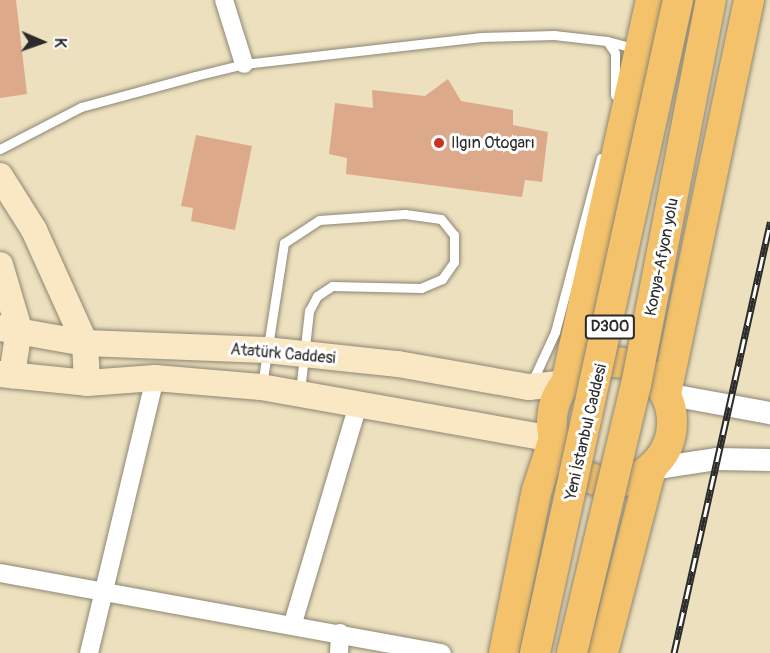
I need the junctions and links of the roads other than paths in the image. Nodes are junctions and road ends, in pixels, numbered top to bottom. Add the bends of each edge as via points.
1 (224, 0) edge
2 (651, 0) edge
3 (678, 0) edge
4 (711, 0) edge
5 (749, 0) edge
6 (607, 41) junction
7 (640, 50) junction
8 (244, 64) junction
9 (612, 111) dead end
10 (604, 146) dead end
11 (0, 149) edge
12 (0, 176) edge
13 (0, 265) edge
14 (9, 329) edge
15 (85, 343) junction
16 (266, 350) junction
17 (307, 357) junction
18 (6, 374) edge
19 (155, 378) junction
20 (566, 382) junction
21 (87, 383) junction
22 (261, 387) junction
23 (529, 387) junction
24 (299, 394) junction
25 (666, 394) junction
26 (357, 408) junction
27 (770, 412) edge
28 (554, 440) junction
29 (770, 460) edge
30 (651, 469) junction
31 (0, 573) edge
32 (102, 591) junction
33 (293, 623) junction
34 (339, 633) junction
35 (89, 653) edge
36 (339, 653) edge
37 (442, 653) edge
38 (504, 653) edge
39 (535, 653) edge
40 (572, 653) edge
41 (603, 653) edge

1 - 8 street
2 - 7 highway
3 - 39 highway, Yeni İstanbul Caddesi / D300, bridge
4 - 40 highway, Konya-Afyon yolu / D300, bridge via 636,385
5 - 25 highway
6 - 7 lane
6 - 8 lane via 564,35 482,37
6 - 9 lane via 615,53
7 - 20 highway
8 - 11 lane via 81,107
10 - 23 lane via 555,332
12 - 15 main road via 34,230
13 - 14 main road
14 - 15 main road, Atatürk Caddesi
14 - 18 main road
15 - 16 main road, Atatürk Caddesi
15 - 21 main road
16 - 17 main road, Atatürk Caddesi
16 - 17 lane via 284,243 319,220 405,214 441,219 454,236 454,262 442,279 421,288 332,286 309,311
16 - 22 lane
17 - 23 main road, Atatürk Caddesi via 398,364
17 - 24 lane
18 - 21 main road
19 - 21 main road
19 - 22 main road
19 - 32 street
20 - 23 main road, Atatürk Caddesi
20 - 25 highway via 584,368 607,361 631,364 651,375
20 - 28 highway via 556,400
22 - 24 main road
24 - 26 main road
25 - 27 street
25 - 30 highway via 672,434
26 - 28 main road
26 - 33 street
28 - 30 highway via 565,461 595,479 630,480
28 - 38 highway via 537,489
29 - 30 street via 717,459
30 - 41 highway
31 - 32 street
32 - 33 street
32 - 35 street
33 - 34 street
34 - 36 street
34 - 37 street

